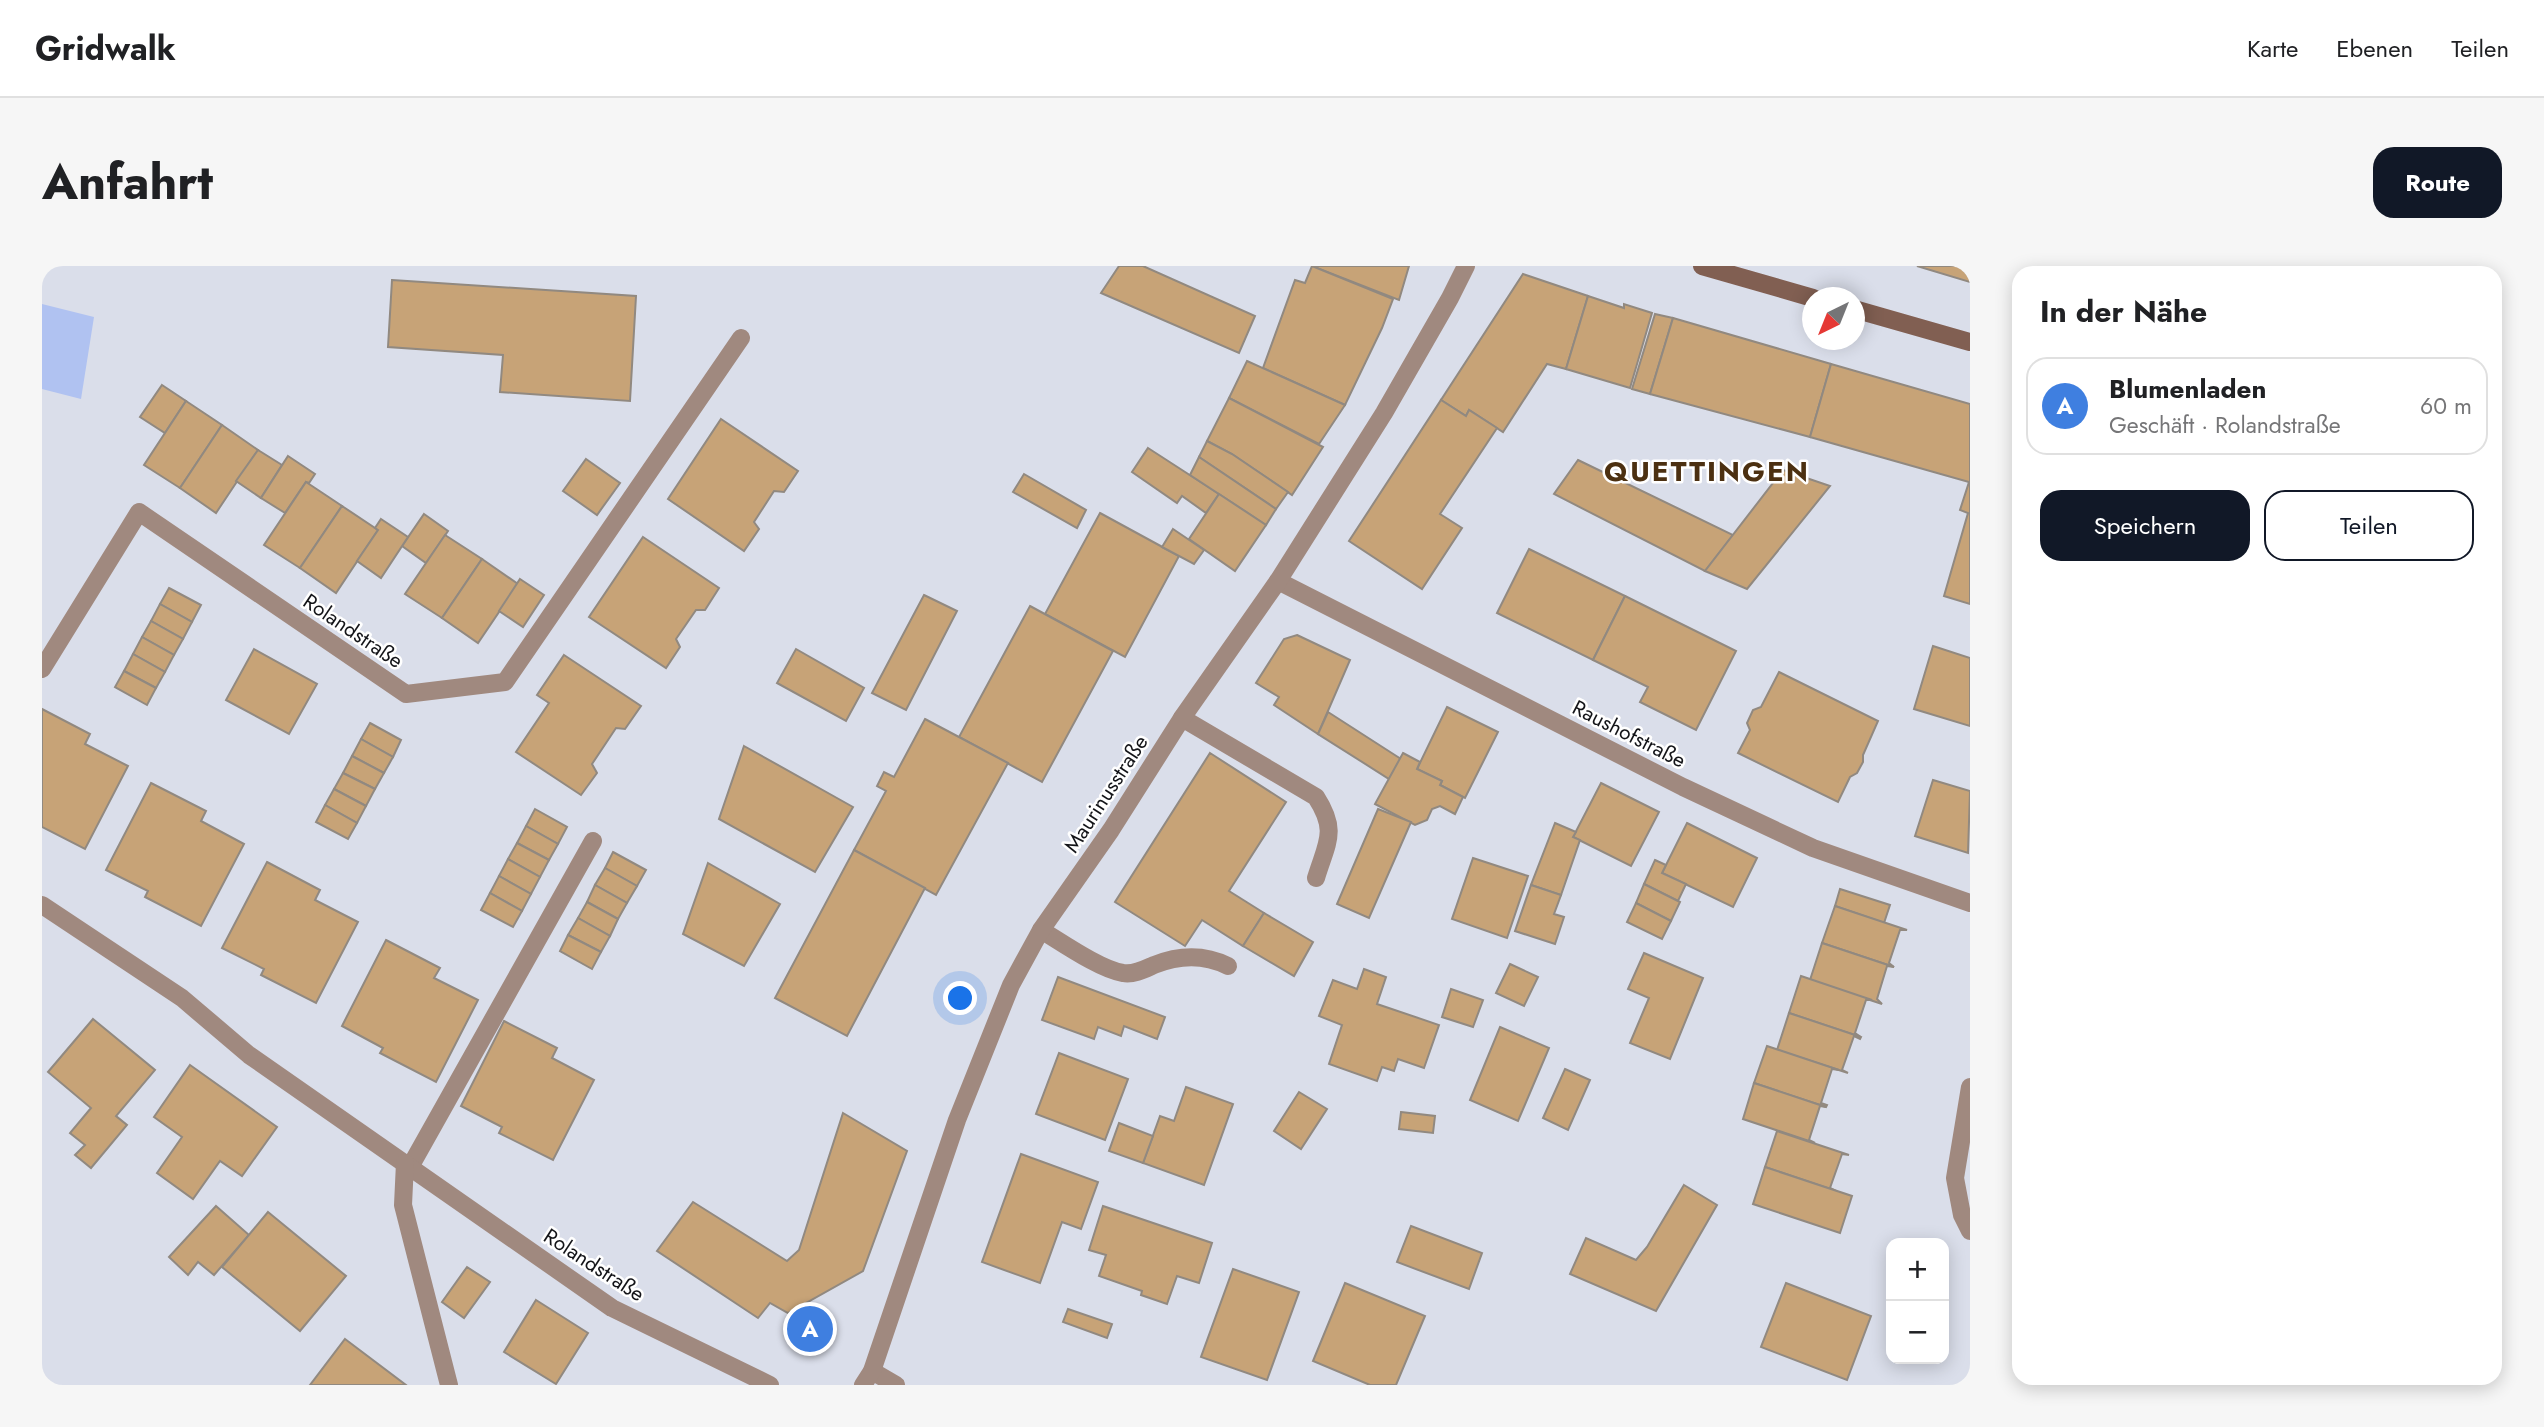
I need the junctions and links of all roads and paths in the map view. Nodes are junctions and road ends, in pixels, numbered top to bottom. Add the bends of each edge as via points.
1 (1466, 266) edge
2 (1702, 266) edge
3 (1802, 295) edge
4 (1865, 312) edge
5 (741, 338) dead end
6 (1970, 342) edge
7 (1278, 581) junction
8 (42, 669) edge
9 (1182, 718) junction
10 (593, 841) dead end
11 (1316, 878) dead end
12 (1970, 902) edge
13 (42, 905) edge
14 (1041, 930) junction
15 (1228, 966) dead end
16 (1970, 1087) edge
17 (408, 1165) junction
18 (1970, 1231) edge
19 (868, 1378) edge
20 (449, 1385) edge
21 (770, 1385) edge
22 (896, 1385) edge

1 - 7 street, Maurinusstraße via 1384,413
2 - 3 street
4 - 6 street
5 - 8 street, Rolandstraße via 505,682 406,694 139,512
7 - 9 street, Maurinusstraße
7 - 12 street, Raushofstraße via 1813,848
9 - 11 street via 1316,797 1327,814 1330,834
9 - 14 street, Maurinusstraße
10 - 17 street
13 - 17 street, Rolandstraße via 182,998 249,1055
14 - 15 street via 1122,973 1187,956
14 - 19 street, Maurinusstraße via 1011,985 957,1120
16 - 18 street via 1955,1178
17 - 20 street via 403,1205
17 - 21 street, Rolandstraße via 612,1308
19 - 22 street

